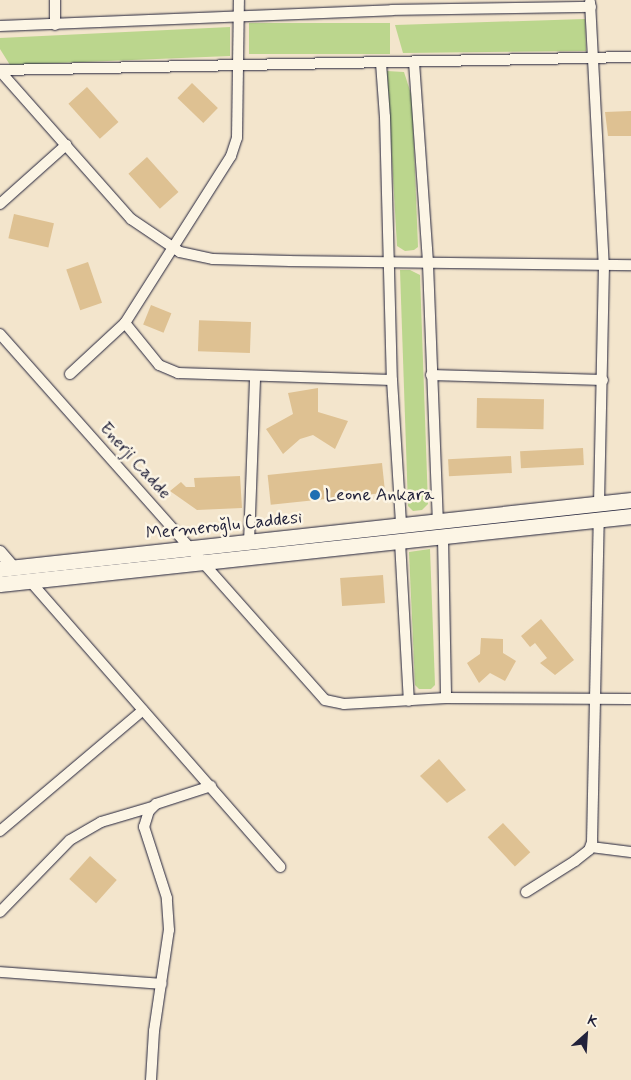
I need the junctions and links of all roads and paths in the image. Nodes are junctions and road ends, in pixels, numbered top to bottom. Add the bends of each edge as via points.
1 (55, 0) edge
2 (239, 0) edge
3 (590, 3) edge
4 (391, 5) edge
5 (240, 15) junction
6 (55, 25) junction
7 (0, 26) edge
8 (593, 57) junction
9 (631, 57) edge
10 (414, 62) junction
11 (381, 63) junction
12 (240, 65) junction
13 (0, 71) edge
14 (66, 146) junction
15 (0, 204) edge
16 (171, 249) junction
17 (389, 263) junction
18 (428, 264) junction
19 (604, 265) junction
20 (631, 265) edge
21 (125, 323) junction
22 (0, 334) edge
23 (70, 374) dead end
24 (431, 375) junction
25 (255, 377) junction
26 (392, 380) junction
27 (603, 380) junction
28 (631, 500) edge
29 (599, 503) junction
30 (631, 516) edge
31 (599, 520) junction
32 (438, 521) junction
33 (401, 525) junction
34 (443, 538) junction
35 (400, 542) junction
36 (249, 543) junction
37 (192, 549) junction
38 (0, 552) edge
39 (200, 562) junction
40 (7, 568) edge
41 (30, 581) junction
42 (0, 584) edge
43 (446, 698) junction
44 (595, 698) junction
45 (631, 698) edge
46 (409, 700) junction
47 (143, 710) junction
48 (210, 786) junction
49 (152, 807) junction
50 (0, 831) edge
51 (591, 847) junction
52 (631, 852) edge
53 (280, 867) dead end
54 (526, 892) dead end
55 (0, 912) edge
56 (0, 972) edge
57 (162, 984) junction
58 (151, 1080) edge

1 - 6 street
2 - 5 street
3 - 4 street
3 - 8 street
4 - 5 street
5 - 6 street
5 - 12 street
6 - 7 street
8 - 9 street
8 - 10 street
8 - 19 street
10 - 11 street
10 - 18 street
11 - 12 street
11 - 17 street
12 - 13 street
12 - 16 street via 237,138 231,156
13 - 14 street
14 - 15 street
14 - 16 street via 131,219
16 - 17 street via 213,259
16 - 21 street
17 - 18 street
17 - 26 street
18 - 19 street
18 - 24 street
19 - 20 street
19 - 27 street
21 - 23 street
21 - 25 street via 147,352 169,370 196,375
22 - 37 street, Enerji Cadde
24 - 27 street
24 - 32 street
25 - 26 street
25 - 36 street
26 - 33 street
27 - 29 street
28 - 29 main road, Mermeroğlu Caddesi
29 - 32 main road, Mermeroğlu Caddesi
30 - 31 main road, Mermeroğlu Caddesi
31 - 34 main road, Mermeroğlu Caddesi
31 - 44 street
32 - 33 main road, Mermeroğlu Caddesi
33 - 36 main road, Mermeroğlu Caddesi
34 - 35 main road, Mermeroğlu Caddesi
34 - 43 street
35 - 39 main road, Mermeroğlu Caddesi
35 - 46 street
36 - 37 main road, Mermeroğlu Caddesi
37 - 39 street, Enerji Cadde
37 - 40 main road, Mermeroğlu Caddesi
38 - 40 street
39 - 41 main road, Mermeroğlu Caddesi
39 - 46 street, Enerji Cadde via 325,700 344,704
41 - 42 main road, Mermeroğlu Caddesi
41 - 47 street
43 - 44 street
43 - 46 street
44 - 45 street
44 - 51 street
47 - 48 street
47 - 50 street
48 - 49 street
48 - 53 street
49 - 55 street via 101,822 70,840
49 - 57 street via 144,833 168,908 169,930
51 - 52 street
51 - 54 street
56 - 57 street
57 - 58 street via 154,1030

